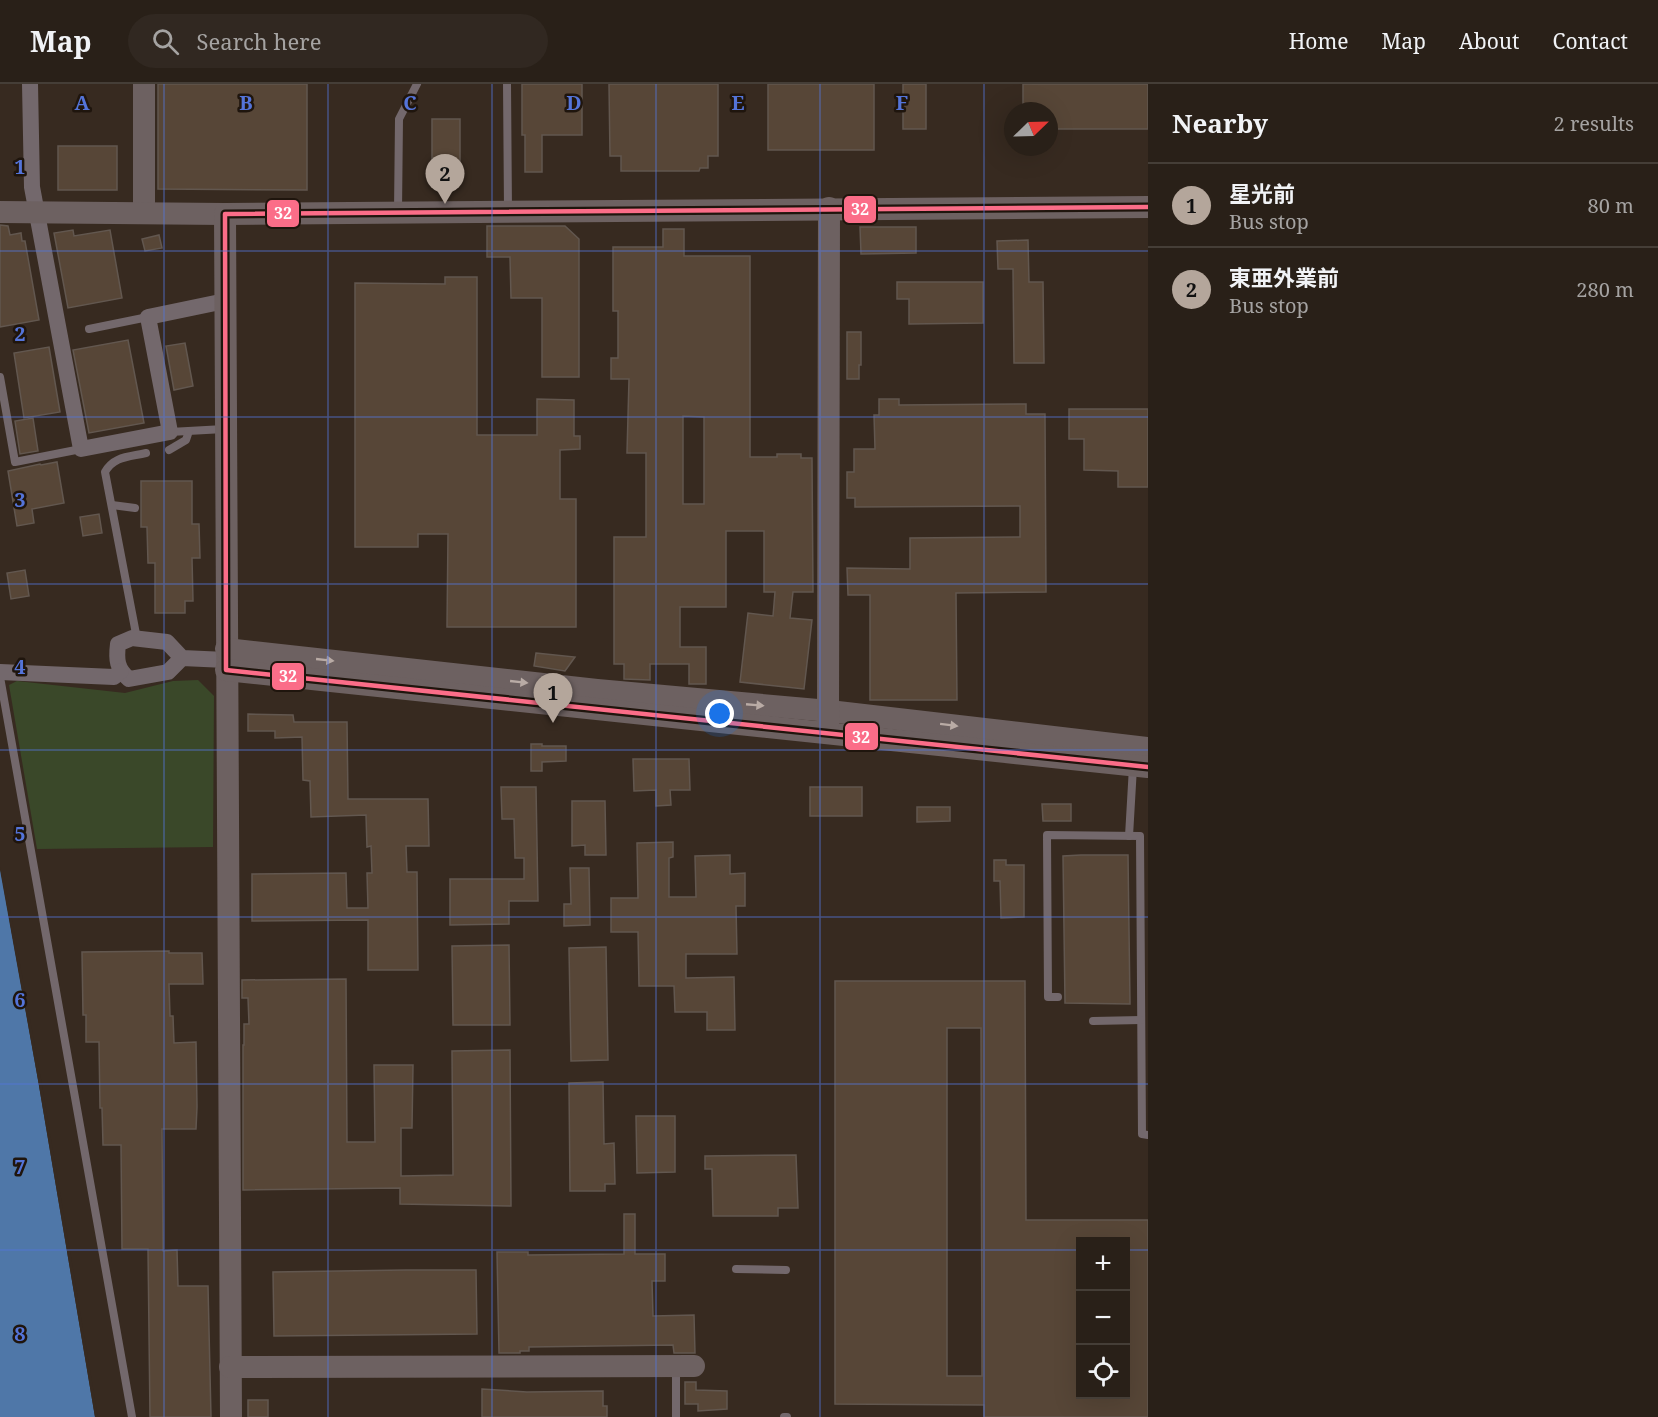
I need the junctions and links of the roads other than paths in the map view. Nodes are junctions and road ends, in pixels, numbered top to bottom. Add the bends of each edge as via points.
1 (30, 84) edge
2 (144, 84) edge
3 (417, 84) edge
4 (507, 84) edge
5 (1148, 207) edge
6 (830, 208) junction
7 (508, 210) junction
8 (0, 212) edge
9 (36, 212) junction
10 (144, 212) junction
11 (398, 212) junction
12 (225, 214) junction
13 (225, 301) junction
14 (148, 317) junction
15 (89, 328) dead end
16 (0, 378) edge
17 (225, 429) junction
18 (189, 431) junction
19 (170, 432) junction
20 (81, 449) junction
21 (169, 450) dead end
22 (146, 453) dead end
23 (112, 505) junction
24 (135, 508) dead end
25 (137, 639) junction
26 (182, 658) junction
27 (226, 660) junction
28 (121, 671) junction
29 (0, 672) edge
30 (0, 676) edge
31 (828, 722) junction
32 (1109, 743) junction
33 (1148, 748) edge
34 (1143, 762) edge
35 (1129, 836) junction
36 (1058, 997) dead end
37 (1141, 1020) junction
38 (1093, 1021) dead end
39 (1148, 1135) edge
40 (736, 1269) dead end
41 (786, 1270) dead end
42 (685, 1366) joint
43 (230, 1367) junction
44 (132, 1417) edge
45 (231, 1417) edge
46 (675, 1417) edge

1 - 9 street
2 - 10 street
3 - 11 lane via 399,119
4 - 7 lane
5 - 6 street
6 - 7 street
6 - 31 street
7 - 11 street
8 - 9 street
9 - 10 street
9 - 20 street
10 - 12 street
11 - 12 street
12 - 13 street
13 - 14 street
13 - 17 street
14 - 15 lane
14 - 19 street
16 - 20 lane via 15,462
17 - 18 lane
17 - 27 street
18 - 19 lane
18 - 21 lane via 186,440
19 - 20 street
22 - 23 lane via 110,463 105,472
23 - 24 lane
23 - 25 lane
25 - 26 street via 167,642
25 - 28 street via 118,644 116,658
26 - 27 street
26 - 28 street via 168,672 129,679
27 - 31 street
27 - 43 street
28 - 29 street via 114,677
30 - 44 lane
31 -> 32 street
31 - 34 street
32 - 33 street
32 - 34 lane
34 - 35 lane
35 - 36 lane via 1047,835 1048,997
35 - 37 lane via 1140,836
37 - 38 lane
37 - 39 lane via 1142,1134
40 - 41 lane
42 - 43 street
42 - 46 lane
43 - 45 street

